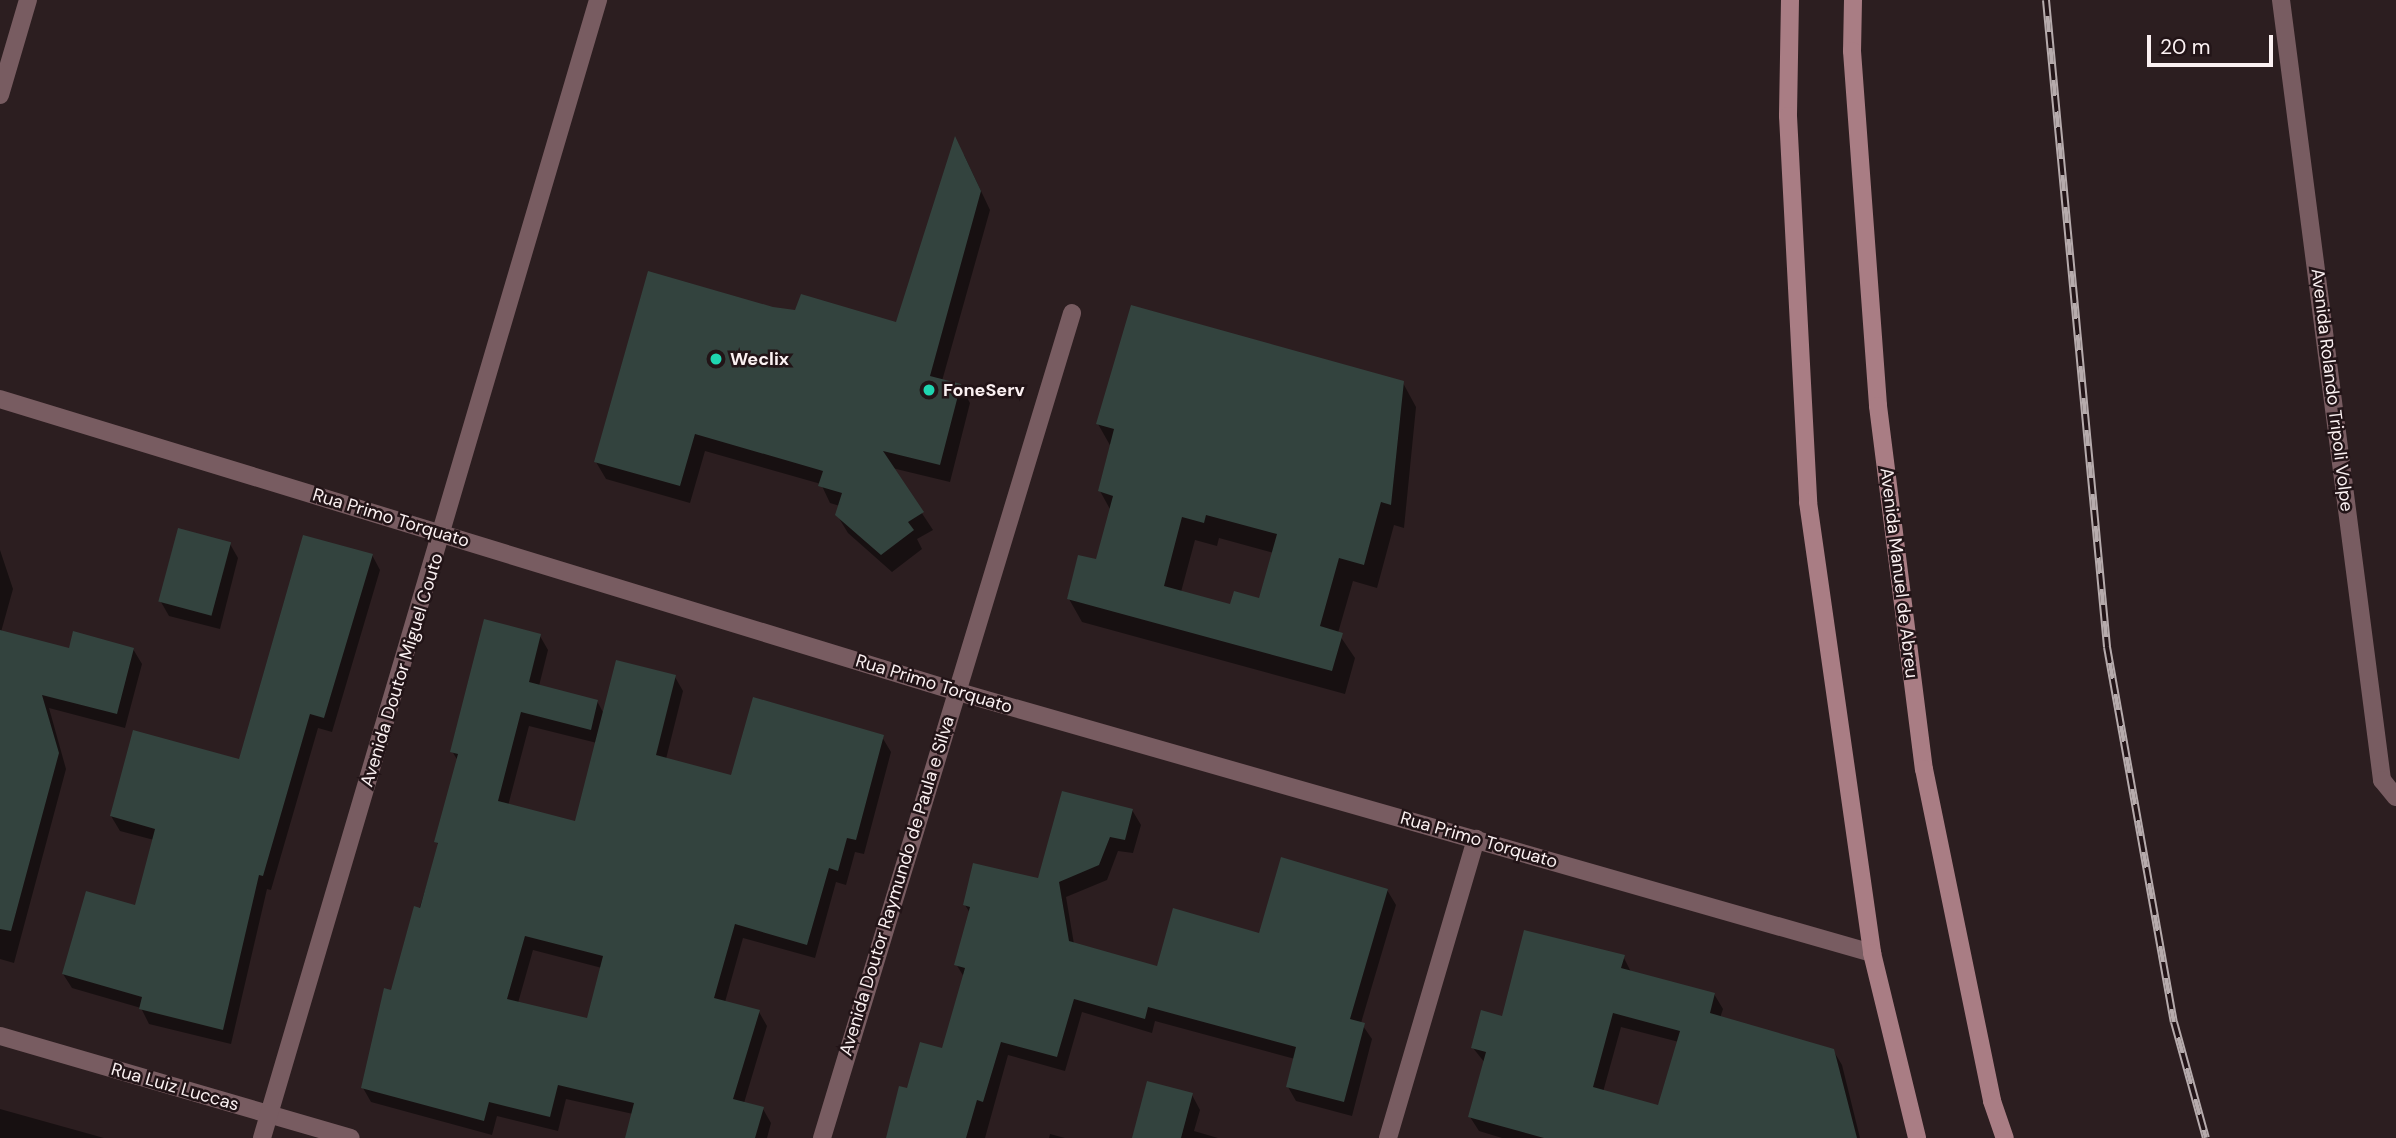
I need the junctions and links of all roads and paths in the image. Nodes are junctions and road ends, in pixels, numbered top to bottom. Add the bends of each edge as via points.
1 (28, 0) edge
2 (598, 0) edge
3 (1790, 0) edge
4 (1853, 0) edge
5 (2281, 0) edge
6 (0, 95) edge
7 (1072, 313) dead end
8 (0, 399) edge
9 (443, 533) junction
10 (955, 691) junction
11 (2396, 797) edge
12 (1476, 839) junction
13 (1872, 953) junction
14 (0, 1036) edge
15 (269, 1115) junction
16 (262, 1138) edge
17 (350, 1138) edge
18 (822, 1138) edge
19 (1388, 1138) edge
20 (1917, 1138) edge
21 (2004, 1138) edge

1 - 6 street
2 - 9 street, Avenida Doutor Miguel Couto
3 - 13 main road via 1788,116 1808,502
4 - 21 main road, Avenida Manuel de Abreu via 1852,51 1878,406 1924,769 1992,1101
5 - 11 street, Avenida Rolando Tripoli Volpe via 2382,780
7 - 10 street, Avenida Doutor Raymundo de Paula e Silva
8 - 9 street, Rua Primo Torquato
9 - 10 street, Rua Primo Torquato
9 - 15 street, Avenida Doutor Miguel Couto
10 - 12 street, Rua Primo Torquato
10 - 18 street, Avenida Doutor Raymundo de Paula e Silva
12 - 13 street, Rua Primo Torquato
12 - 19 street
13 - 20 main road
14 - 15 street, Rua Luiz Luccas
15 - 16 street, Avenida Doutor Miguel Couto
15 - 17 street, Rua Luiz Luccas

